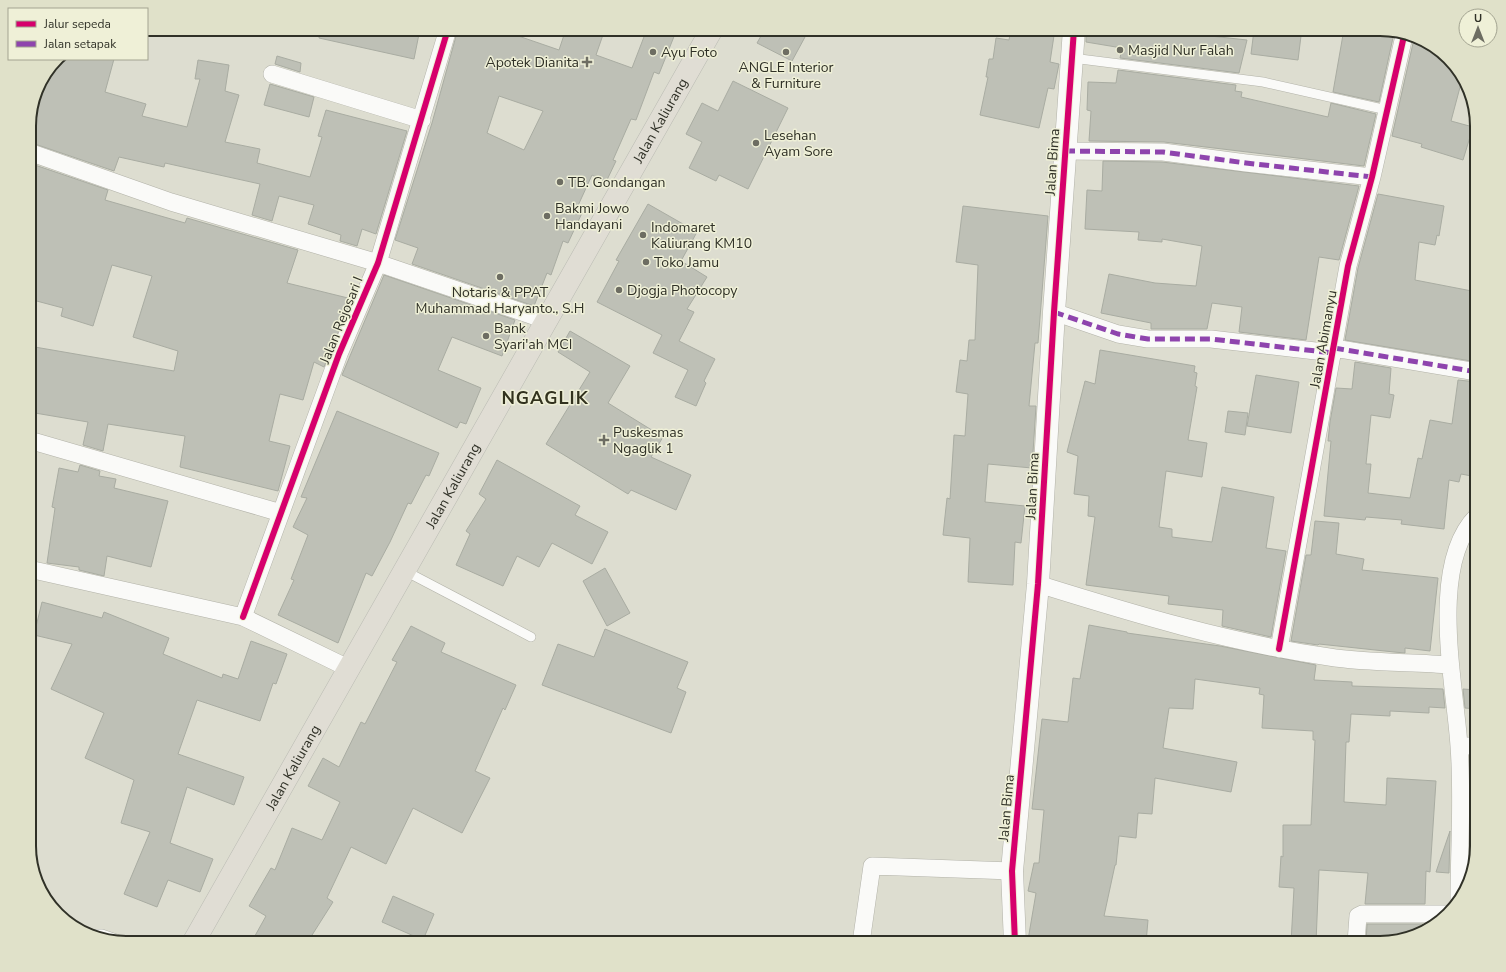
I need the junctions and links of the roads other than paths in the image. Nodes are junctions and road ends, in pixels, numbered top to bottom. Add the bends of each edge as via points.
1 (446, 36) edge
2 (708, 36) edge
3 (1074, 36) edge
4 (1403, 39) edge
5 (1072, 58) junction
6 (272, 74) dead end
7 (1387, 110) junction
8 (422, 120) junction
9 (1065, 151) junction
10 (36, 154) edge
11 (1372, 177) junction
12 (378, 263) junction
13 (1054, 312) junction
14 (548, 320) junction
15 (1334, 350) junction
16 (1470, 371) edge
17 (36, 442) edge
18 (281, 513) junction
19 (1470, 526) edge
20 (36, 571) edge
21 (405, 572) junction
22 (1038, 584) junction
23 (243, 617) junction
24 (531, 637) dead end
25 (1279, 649) junction
26 (1450, 665) junction
27 (350, 670) junction
28 (1459, 746) junction
29 (1470, 746) edge
30 (1012, 871) junction
31 (1459, 889) edge
32 (1439, 914) edge
33 (197, 936) edge
34 (862, 936) edge
35 (1015, 936) edge
36 (1357, 936) edge

1 - 8 street, Jalan Rejosari I
2 - 14 main road, Jalan Kaliurang
3 - 5 street, Jalan Bima
4 - 7 street, Jalan Abimanyu
5 - 7 lane via 1263,82
5 - 9 street, Jalan Bima
6 - 8 street
7 - 11 street, Jalan Abimanyu
8 - 12 street, Jalan Rejosari I
9 - 11 street via 1163,152
9 - 13 street, Jalan Bima
10 - 12 street via 171,202
11 - 15 street, Jalan Abimanyu via 1348,266
12 - 14 street
12 - 18 street, Jalan Rejosari I via 339,354
13 - 15 street via 1118,334 1148,339 1211,339
13 - 22 street, Jalan Bima
14 - 21 main road, Jalan Kaliurang
15 - 16 street
15 - 25 street, Jalan Abimanyu
17 - 18 street
18 - 23 street, Jalan Rejosari I
19 - 26 street via 1456,554 1449,583
20 - 23 street
21 - 24 lane
21 - 27 main road, Jalan Kaliurang
22 - 25 street via 1156,620
22 - 30 street, Jalan Bima
23 - 27 street
25 - 26 street via 1331,658
26 - 28 street
27 - 33 main road, Jalan Kaliurang
28 - 29 street
28 - 31 street
30 - 34 street via 872,866
30 - 35 street, Jalan Bima
32 - 36 street via 1362,914 1358,916

